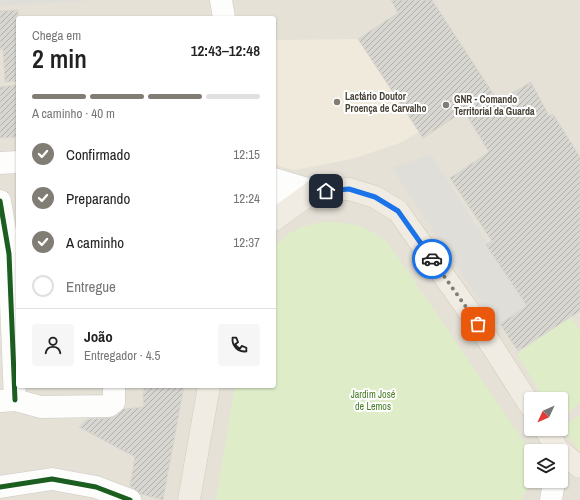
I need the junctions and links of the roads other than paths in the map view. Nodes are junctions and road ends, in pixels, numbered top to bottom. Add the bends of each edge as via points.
1 (221, 0) edge
2 (224, 16) edge
3 (16, 162) edge
4 (0, 163) edge
5 (276, 180) edge
6 (314, 192) junction
7 (276, 200) edge
8 (0, 201) edge
9 (276, 219) edge
10 (14, 248) edge
11 (114, 388) edge
12 (209, 388) edge
13 (524, 396) edge
14 (7, 400) edge
15 (568, 458) edge
16 (580, 468) edge
17 (0, 487) edge
18 (553, 488) edge
19 (130, 500) edge
20 (189, 500) edge
21 (551, 500) edge

1 - 2 street
3 - 4 street
5 - 6 street
6 - 7 street
6 - 9 main road
6 - 13 main road via 349,189 375,197 398,211 478,324
8 - 10 street
10 - 14 street
11 - 14 street via 114,402 109,406 41,407
12 - 20 main road
15 - 16 main road
17 - 19 street via 52,478 96,486
18 - 21 street

